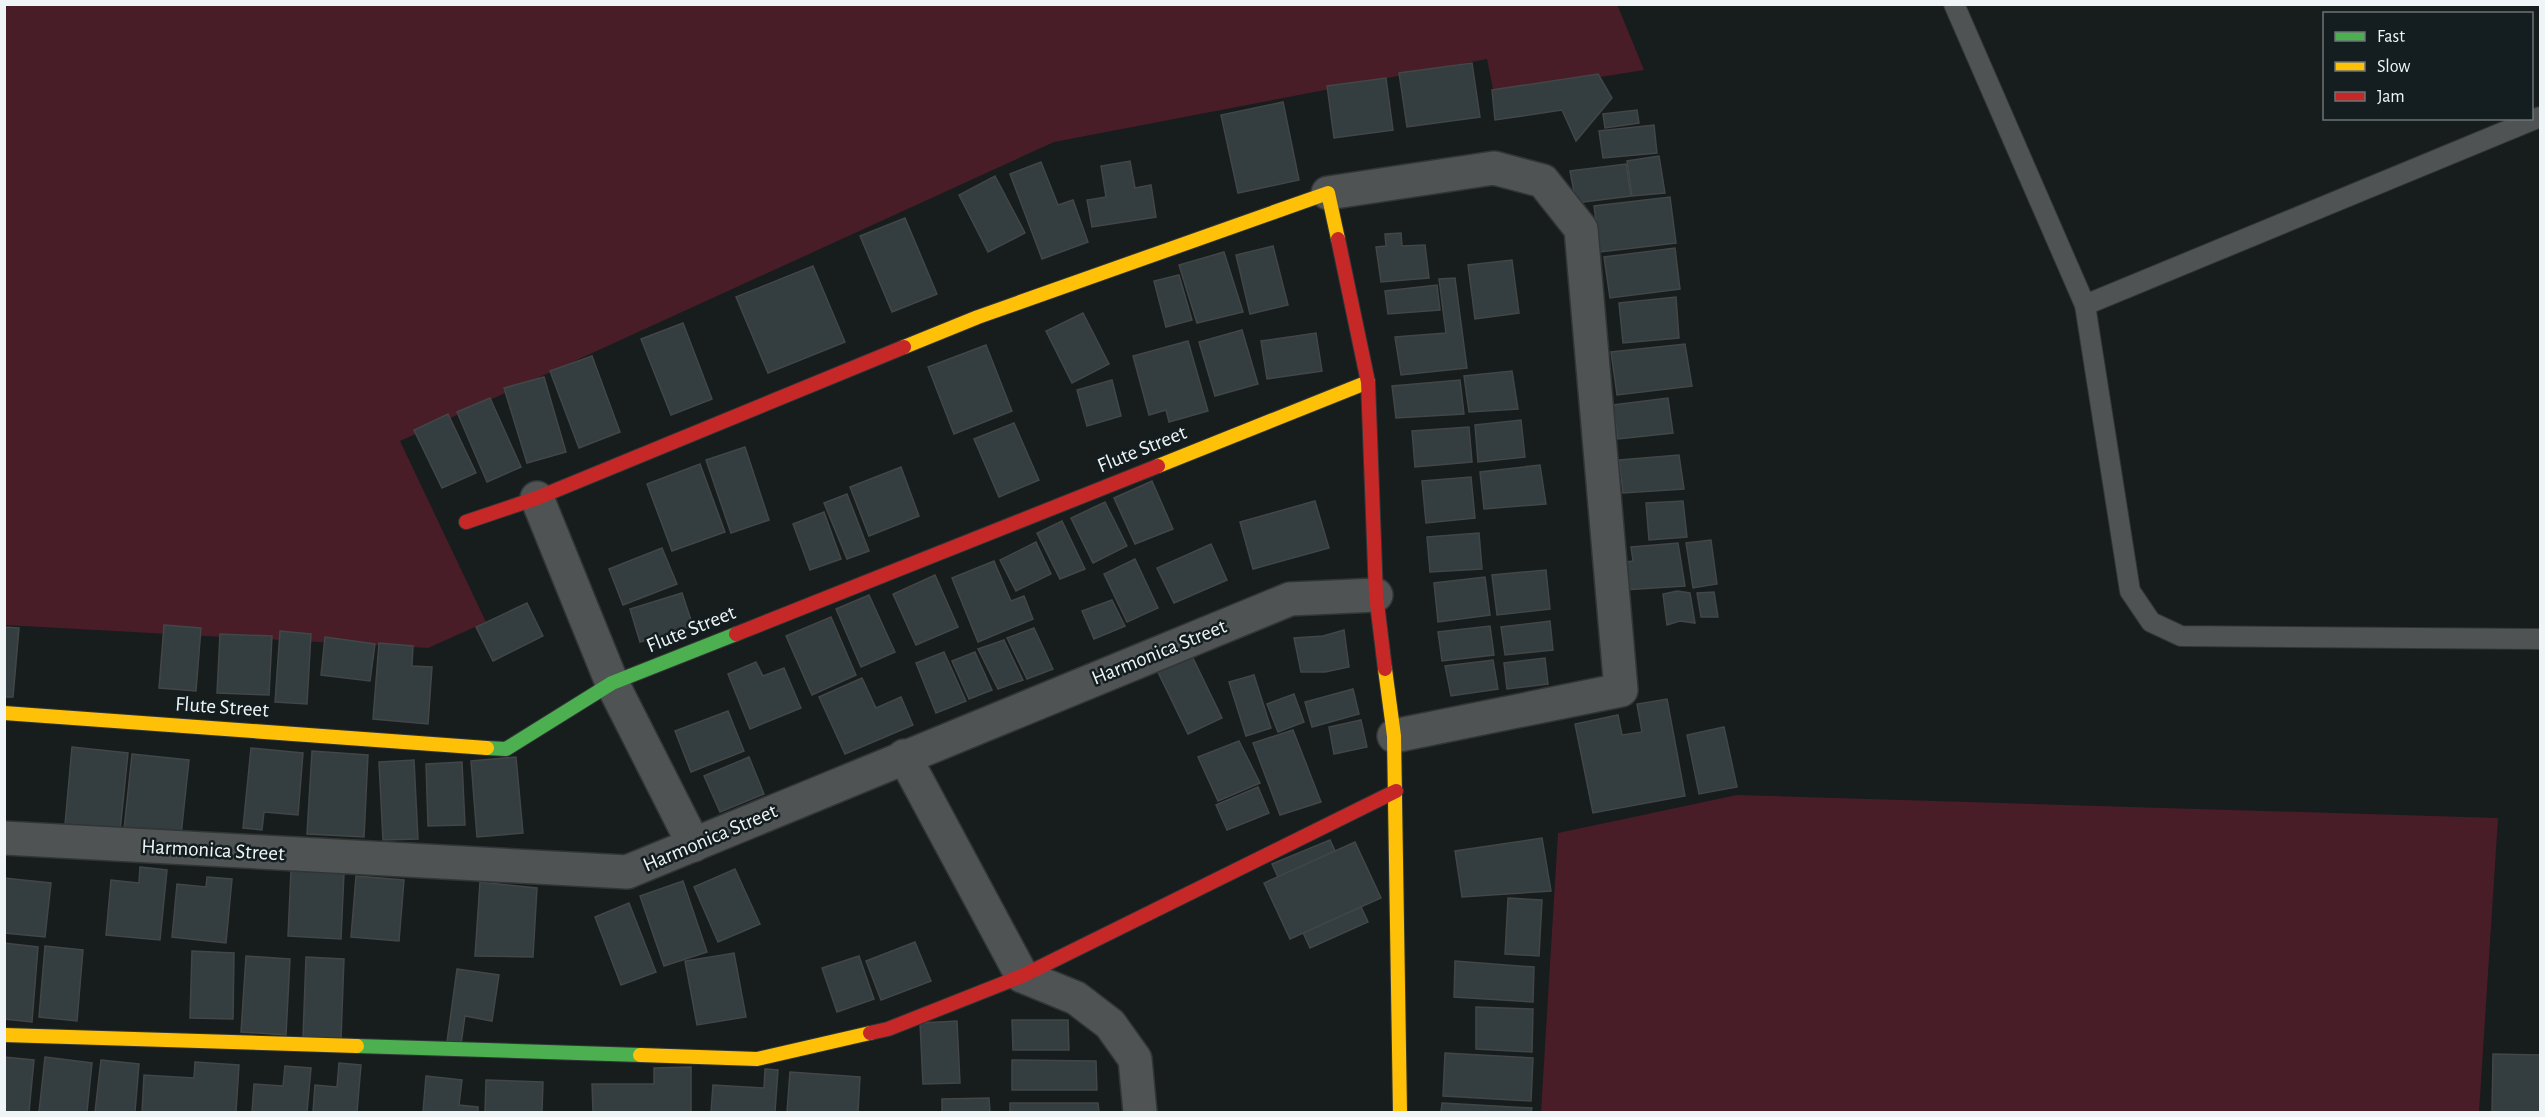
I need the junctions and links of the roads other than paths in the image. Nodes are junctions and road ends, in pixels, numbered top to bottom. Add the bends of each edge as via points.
1 (1954, 4) edge
2 (2541, 117) edge
3 (1328, 193) junction
4 (2085, 305) junction
5 (1368, 382) junction
6 (537, 498) junction
7 (466, 522) dead end
8 (1376, 595) junction
9 (2541, 639) edge
10 (612, 682) junction
11 (4, 713) edge
12 (1394, 736) junction
13 (904, 756) junction
14 (1396, 791) junction
15 (4, 838) edge
16 (694, 844) junction
17 (1022, 976) junction
18 (4, 1035) edge
19 (1140, 1113) edge
20 (1400, 1113) edge

1 - 4 lane
2 - 4 lane
3 - 5 street
3 - 6 street via 978,317
3 - 12 street via 1494,168 1543,182 1581,229 1621,690
4 - 9 lane via 2130,591 2151,622 2181,636
5 - 8 street
5 - 10 street, Flute Street
6 - 7 street
6 - 10 street
8 - 12 street
8 - 13 street, Harmonica Street via 1290,599
10 - 11 street, Flute Street via 507,749
10 - 16 street
12 - 14 street
13 - 16 street, Harmonica Street
13 - 17 street
14 - 17 street
14 - 20 street
15 - 16 street, Harmonica Street via 627,872
17 - 18 street via 888,1029 757,1059
17 - 19 street via 1076,998 1110,1024 1135,1059

